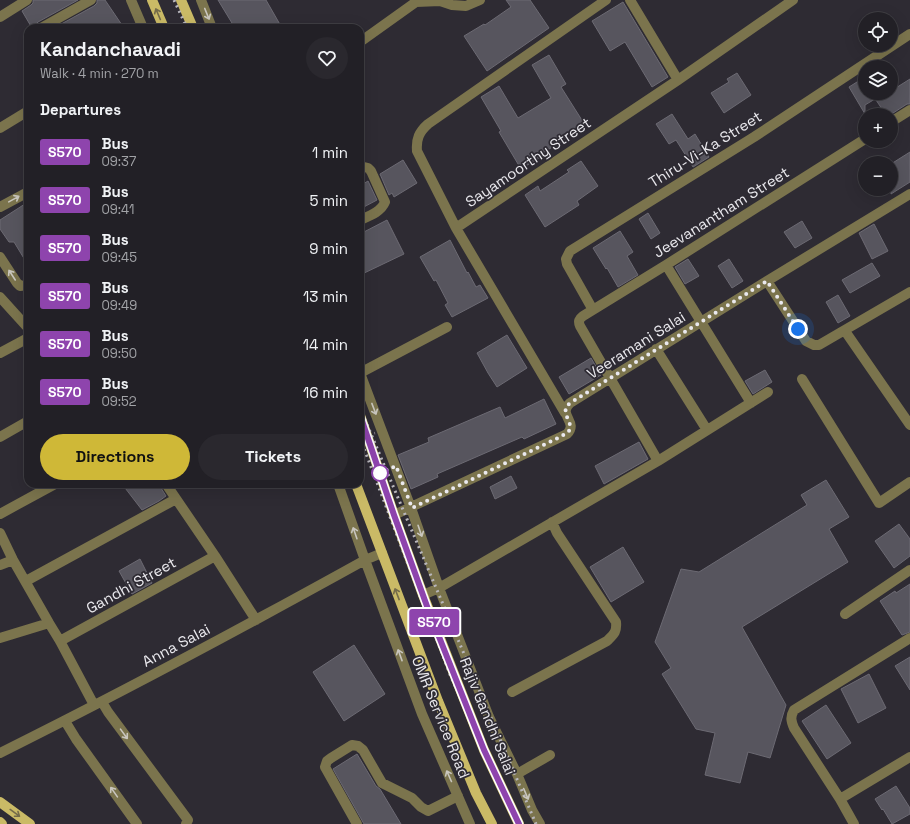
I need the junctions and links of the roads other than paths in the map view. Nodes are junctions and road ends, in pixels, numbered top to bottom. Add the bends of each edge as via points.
1 (27, 0) edge
2 (91, 0) edge
3 (131, 0) edge
4 (152, 0) edge
5 (181, 0) edge
6 (201, 0) edge
7 (480, 0) edge
8 (606, 0) edge
9 (630, 0) edge
10 (793, 0) edge
11 (416, 1) edge
12 (0, 16) edge
13 (48, 24) edge
14 (141, 24) edge
15 (162, 24) edge
16 (191, 24) edge
17 (210, 24) edge
18 (910, 34) edge
19 (364, 39) edge
20 (678, 80) junction
21 (910, 110) edge
22 (24, 113) edge
23 (898, 118) edge
24 (0, 128) edge
25 (858, 143) edge
26 (364, 167) edge
27 (24, 194) edge
28 (910, 194) edge
29 (0, 207) edge
30 (364, 218) edge
31 (456, 228) junction
32 (0, 257) edge
33 (666, 265) junction
34 (767, 281) junction
35 (24, 286) edge
36 (910, 292) edge
37 (0, 297) edge
38 (593, 310) junction
39 (701, 322) junction
40 (24, 324) edge
41 (447, 327) dead end
42 (845, 330) junction
43 (24, 340) edge
44 (656, 349) junction
45 (0, 354) edge
46 (364, 371) edge
47 (610, 378) junction
48 (802, 379) dead end
49 (364, 383) edge
50 (768, 392) dead end
51 (751, 403) junction
52 (565, 413) junction
53 (24, 423) edge
54 (910, 425) edge
55 (364, 427) edge
56 (708, 430) junction
57 (0, 437) edge
58 (658, 461) junction
59 (910, 482) edge
60 (48, 488) edge
61 (169, 488) edge
62 (339, 488) edge
63 (358, 488) edge
64 (176, 499) junction
65 (412, 508) junction
66 (0, 514) edge
67 (394, 515) junction
68 (552, 522) junction
69 (0, 533) edge
70 (382, 553) junction
71 (215, 556) junction
72 (13, 560) junction
73 (365, 560) junction
74 (0, 565) edge
75 (910, 570) edge
76 (26, 582) junction
77 (439, 588) junction
78 (423, 595) junction
79 (845, 614) dead end
80 (256, 620) junction
81 (49, 623) junction
82 (0, 638) edge
83 (910, 638) edge
84 (60, 641) junction
85 (512, 692) dead end
86 (98, 704) junction
87 (65, 721) junction
88 (0, 754) edge
89 (550, 755) dead end
90 (910, 757) edge
91 (517, 774) junction
92 (458, 796) junction
93 (840, 799) junction
94 (0, 802) edge
95 (30, 824) edge
96 (137, 824) edge
97 (186, 824) edge
98 (357, 824) edge
99 (470, 824) edge
100 (492, 824) edge
101 (519, 824) edge
102 (540, 824) edge
103 (854, 824) edge

1 - 12 street
2 - 13 street
3 - 14 street
15 -> 4 main road
5 - 16 main road
6 -> 17 street
7 - 11 street via 466,6 440,1
8 - 31 street via 434,120 418,135 417,151
9 - 20 street
10 - 20 street, Sayamoorthy Street
11 - 19 street
18 - 38 street, Thiru-Vi-Ka Street via 754,137 570,251 566,259 567,264
20 - 31 street, Sayamoorthy Street
21 - 23 street
22 - 24 street
25 - 33 street, Jeevanantham Street
26 - 30 street via 371,172 385,202 380,210
29 -> 27 street
28 - 34 street, Veeramani Salai
31 - 52 street
35 -> 32 street via 17,283
33 - 38 street, Jeevanantham Street
33 - 39 street
34 - 39 street, Veeramani Salai
34 - 42 street via 806,342 819,345
36 - 42 street
37 - 40 street
38 - 47 street, Jeevanantham Street via 578,322
39 - 44 street, Veeramani Salai
39 - 51 street
41 - 46 street
42 - 54 street
43 - 45 street
44 - 47 street, Veeramani Salai
44 - 56 street
47 - 52 street, Veeramani Salai via 570,403
47 - 58 street
48 - 59 street via 879,503
49 -> 65 street
50 - 51 street
51 - 56 street
52 - 65 street via 571,426 567,434
53 - 57 street
55 - 67 main road, Rajiv Gandhi Salai
56 - 58 street
58 - 68 street
60 - 66 street
61 - 64 street
73 -> 62 street, OMR Service Road
63 - 70 main road
64 - 71 street
64 - 76 street
65 - 67 street
65 -> 77 street
67 - 78 main road, Rajiv Gandhi Salai
68 - 77 street
68 - 85 street via 616,622 617,628 607,641
69 - 72 street
70 - 73 street, Anna Salai
100 -> 70 main road via 476,793 438,702
71 - 80 street
71 - 84 street, Gandhi Street
72 - 74 street
72 - 76 street
73 - 80 street, Anna Salai
92 -> 73 street, OMR Service Road via 422,714
75 - 79 street
76 - 81 street
77 - 78 street
77 - 91 street via 489,717
78 - 101 main road, Rajiv Gandhi Salai via 484,750
80 - 86 street, Anna Salai
81 - 82 street
81 - 84 street
83 - 93 street via 794,710 791,715 794,728
84 - 86 street
86 - 87 street, Anna Salai
86 -> 97 street via 108,712 188,820
87 - 88 street, Anna Salai
96 -> 87 street
89 - 91 street
90 - 93 street
91 -> 102 street
92 - 98 street via 428,811 412,798 382,783 363,750 352,745 327,761 325,767
92 - 99 street, OMR Service Road
93 - 103 street
94 -> 95 main road

